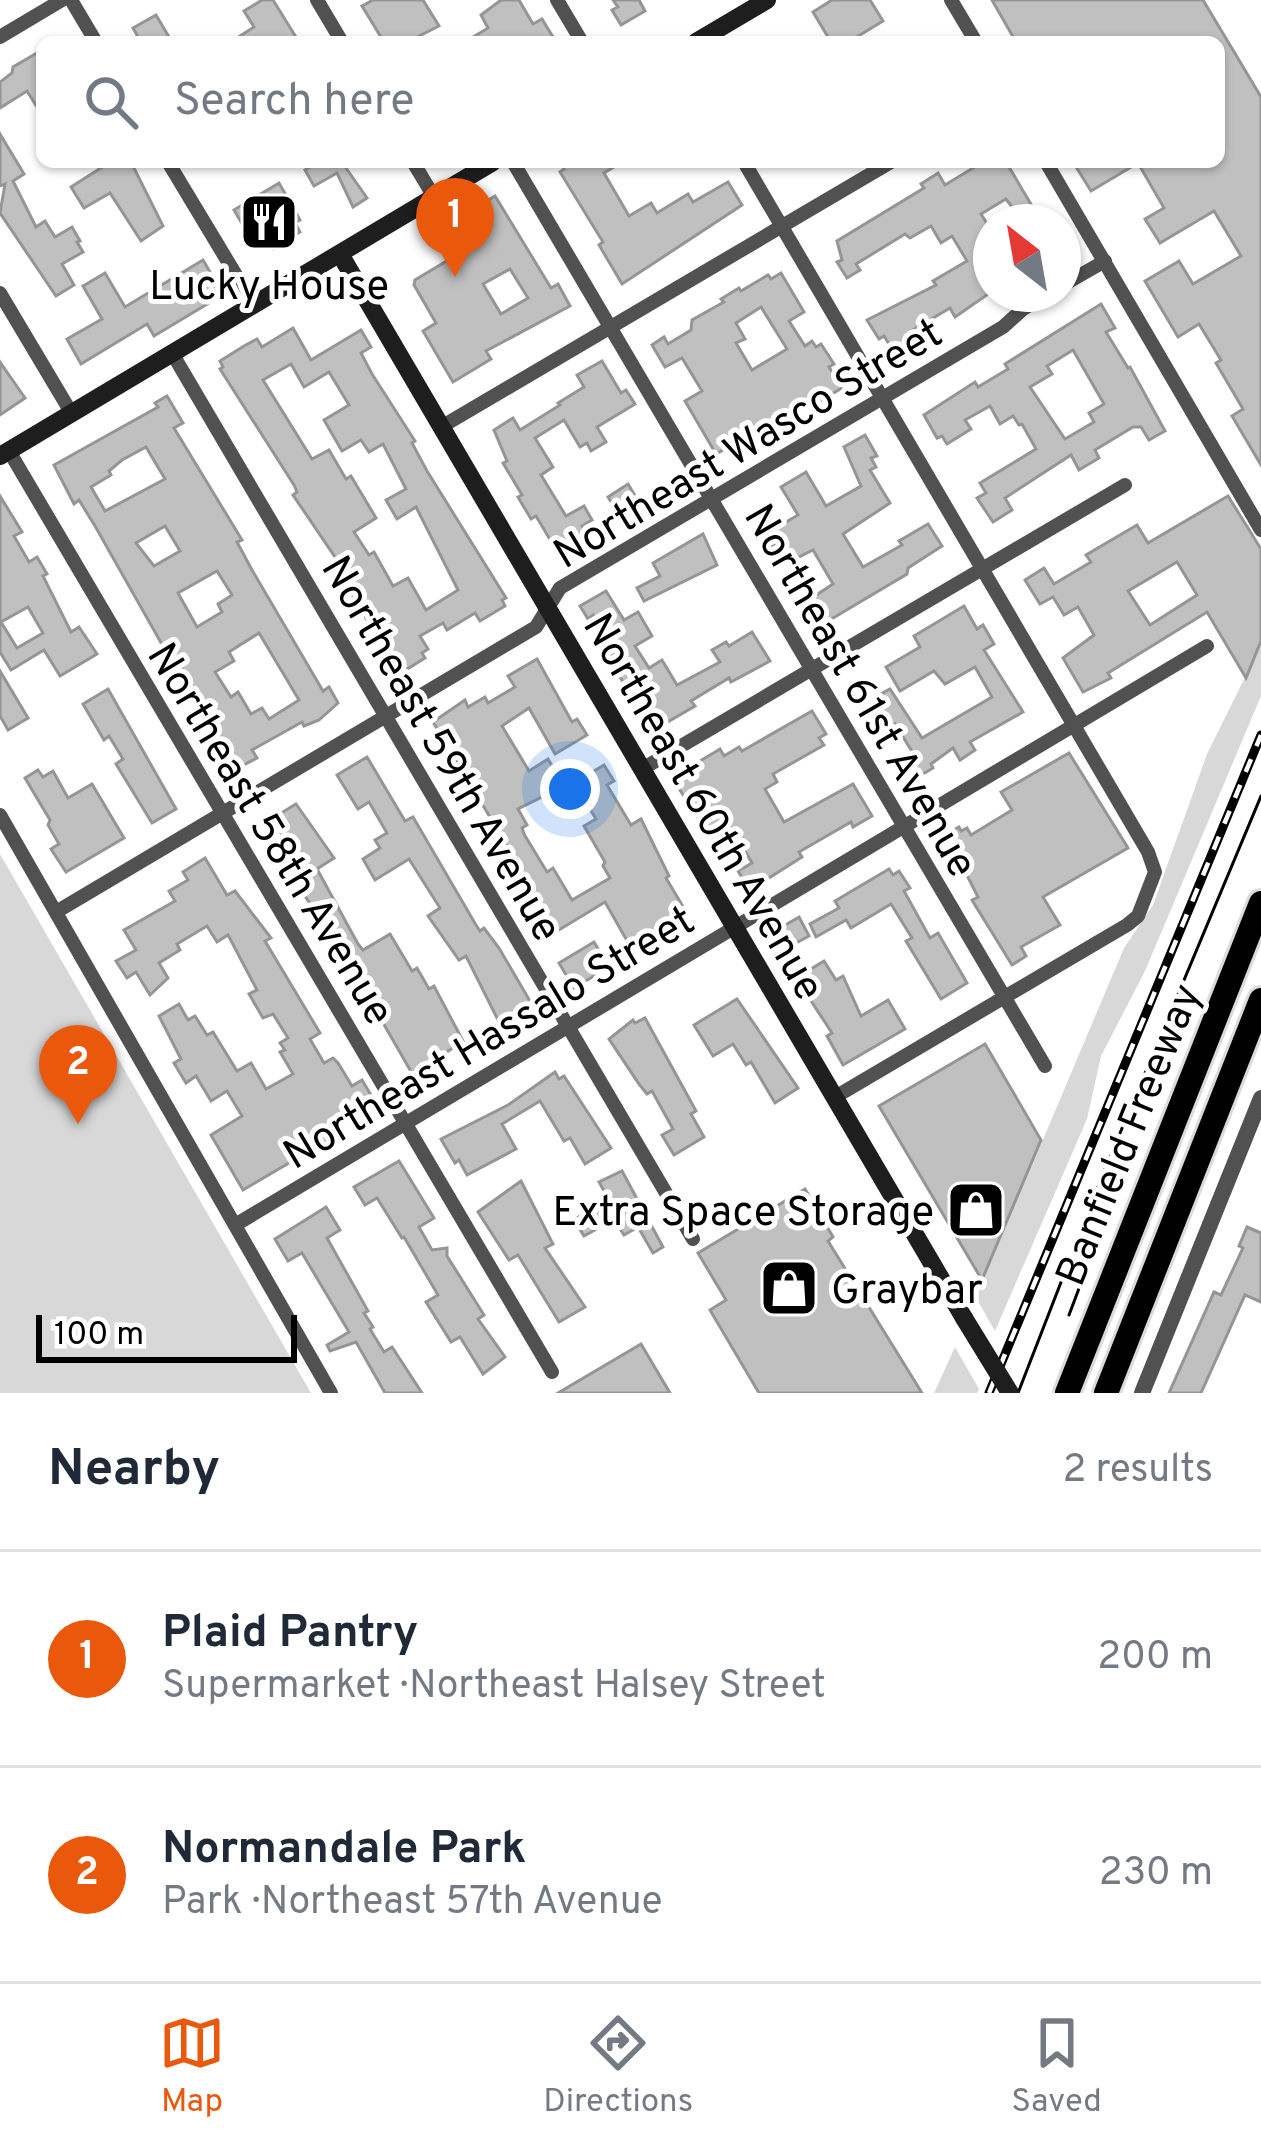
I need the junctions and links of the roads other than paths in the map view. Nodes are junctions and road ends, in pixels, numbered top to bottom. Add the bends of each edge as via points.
1 (67, 0) edge
2 (317, 0) edge
3 (557, 0) edge
4 (767, 0) edge
5 (951, 0) edge
6 (92, 36) edge
7 (338, 36) edge
8 (578, 36) edge
9 (706, 36) edge
10 (972, 36) edge
11 (0, 37) edge
12 (172, 168) edge
13 (417, 168) edge
14 (483, 168) edge
15 (517, 168) edge
16 (748, 168) edge
17 (881, 168) edge
18 (1050, 168) edge
19 (434, 197) junction
20 (782, 227) junction
21 (340, 254) junction
22 (1105, 261) junction
23 (1081, 275) edge
24 (0, 293) edge
25 (254, 305) junction
26 (1020, 312) edge
27 (611, 327) junction
28 (172, 353) junction
29 (882, 398) junction
30 (72, 414) junction
31 (441, 427) junction
32 (5, 454) edge
33 (1125, 484) dead end
34 (711, 498) junction
35 (1261, 530) edge
36 (981, 568) junction
37 (548, 608) junction
38 (1208, 646) dead end
39 (809, 668) junction
40 (387, 716) junction
41 (1074, 727) junction
42 (642, 769) junction
43 (0, 814) edge
44 (222, 814) junction
45 (904, 828) junction
46 (1261, 903) edge
47 (56, 911) junction
48 (734, 928) junction
49 (1004, 997) junction
50 (1261, 1000) edge
51 (569, 1026) junction
52 (1045, 1066) dead end
53 (835, 1097) junction
54 (1261, 1099) edge
55 (406, 1124) junction
56 (235, 1225) junction
57 (693, 1239) dead end
58 (552, 1372) dead end
59 (331, 1393) edge
60 (1010, 1393) edge
61 (1067, 1393) edge
62 (1106, 1393) edge
63 (1142, 1393) edge

1 - 6 street
1 - 11 street
2 - 7 street
3 - 8 street
4 - 9 main road
5 - 10 street
12 - 25 street
13 - 19 street
14 - 19 main road
15 - 27 street, Northeast 61st Avenue
16 - 20 street
17 - 20 street
18 - 22 street
19 - 21 main road
20 - 27 street
20 - 29 street
21 - 25 main road
21 - 31 main road, Northeast 60th Avenue
22 - 23 street
22 - 35 street
24 - 30 street
25 - 28 main road
26 - 29 street, Northeast Wasco Street
27 - 31 street
27 - 34 street, Northeast 61st Avenue
28 - 30 main road
28 - 40 street, Northeast 59th Avenue
29 - 34 street, Northeast Wasco Street
29 - 36 street
30 - 32 main road
31 - 37 main road, Northeast 60th Avenue
32 - 44 street, Northeast 58th Avenue
33 - 36 street
34 - 37 street, Northeast Wasco Street via 560,587
34 - 39 street, Northeast 61st Avenue
36 - 39 street
36 - 41 street
37 - 40 street, Northeast Wasco Street via 536,627
37 - 42 main road, Northeast 60th Avenue
38 - 41 street, Northeast Hassalo Street
39 - 42 street
39 - 45 street, Northeast 61st Avenue
40 - 44 street, Northeast Wasco Street
40 - 51 street, Northeast 59th Avenue
41 - 45 street, Northeast Hassalo Street
41 - 49 street via 1155,872 1138,916
42 - 48 main road, Northeast 60th Avenue
43 - 47 street
44 - 47 street, Northeast Wasco Street
44 - 55 street, Northeast 58th Avenue
45 - 48 street, Northeast Hassalo Street
45 - 49 street, Northeast 61st Avenue
46 - 61 highway, Banfield Freeway
47 - 56 street
48 - 51 street, Northeast Hassalo Street
48 - 53 main road, Northeast 60th Avenue
49 - 52 street, Northeast 61st Avenue
49 - 53 street
50 - 62 highway, Banfield Freeway
51 - 55 street, Northeast Hassalo Street
51 - 57 street, Northeast 59th Avenue
53 - 60 main road, Northeast 60th Avenue, bridge
54 - 63 street
55 - 56 street, Northeast Hassalo Street
55 - 58 street, Northeast 58th Avenue
56 - 59 street

